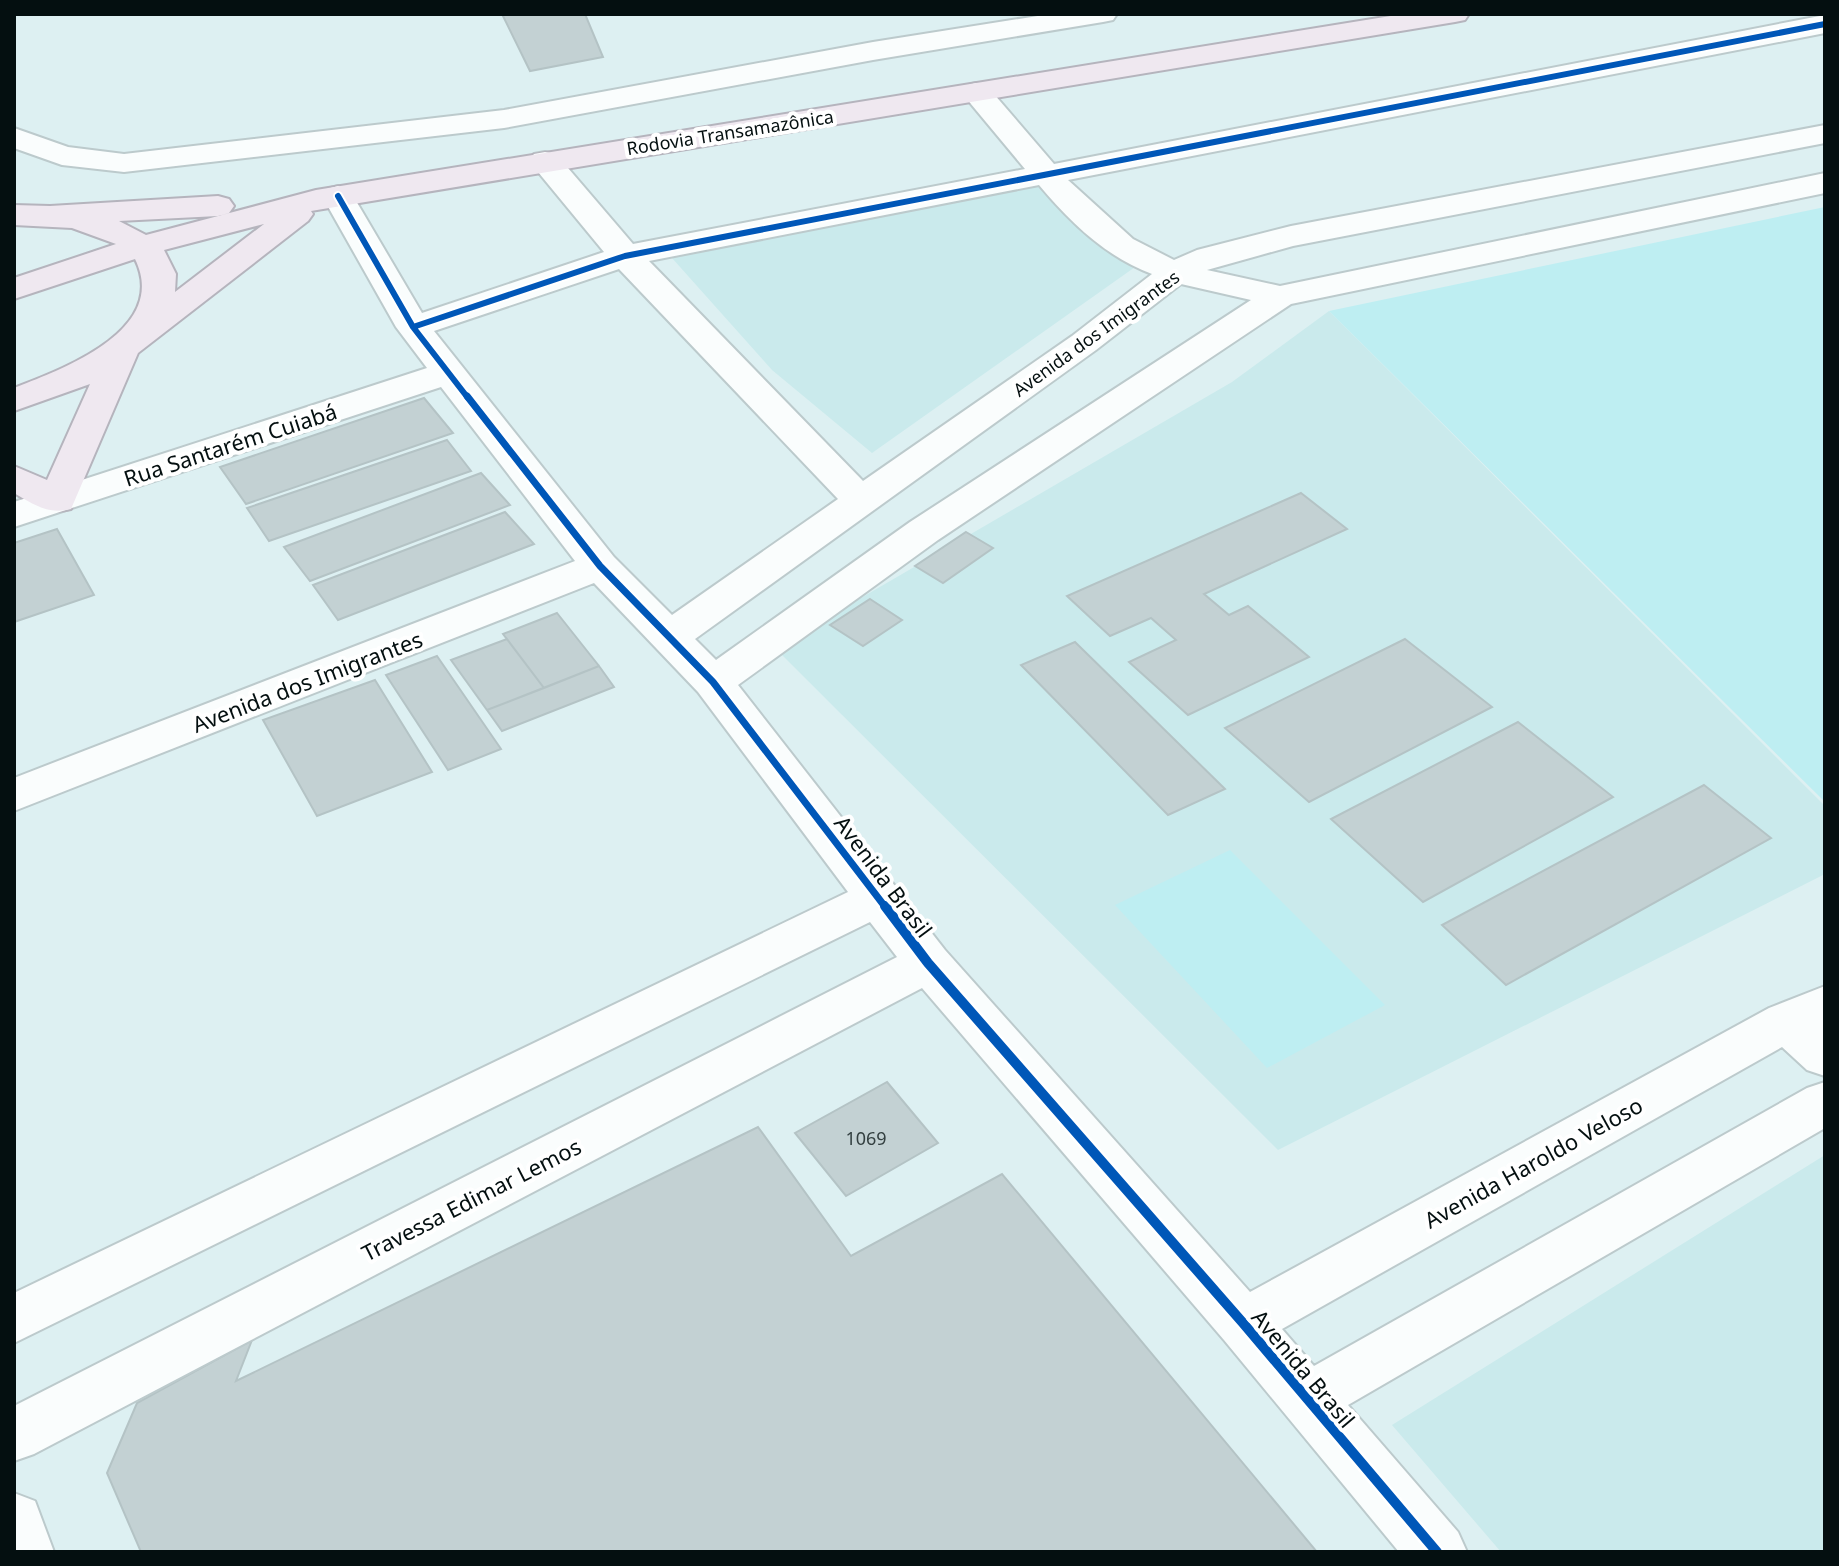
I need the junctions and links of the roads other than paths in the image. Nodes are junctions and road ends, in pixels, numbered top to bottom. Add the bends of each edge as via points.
1 (974, 14) edge
2 (1103, 14) edge
3 (1455, 14) edge
4 (1825, 24) edge
5 (1019, 29) junction
6 (976, 92) junction
7 (1825, 134) edge
8 (14, 137) edge
9 (545, 161) junction
10 (1051, 176) junction
11 (1825, 183) edge
12 (327, 198) junction
13 (28, 213) edge
14 (142, 246) junction
15 (625, 256) junction
16 (1177, 271) junction
17 (14, 289) edge
18 (1280, 296) junction
19 (413, 327) junction
20 (130, 342) junction
21 (447, 373) junction
22 (14, 400) edge
23 (14, 477) edge
24 (57, 501) junction
25 (862, 502) junction
26 (14, 515) edge
27 (600, 566) junction
28 (669, 637) junction
29 (713, 682) junction
30 (14, 795) edge
31 (879, 897) junction
32 (928, 963) junction
33 (1806, 1014) edge
34 (1825, 1056) edge
35 (1825, 1103) edge
36 (14, 1319) edge
37 (1243, 1323) junction
38 (1307, 1399) junction
39 (14, 1435) edge
40 (14, 1521) edge
41 (24, 1552) edge
42 (1437, 1552) edge

1 - 5 street
2 - 5 street
3 - 6 highway, Rodovia Transamazônica
4 - 10 street
5 - 8 street via 878,39 504,119 124,163 62,156
6 - 9 highway, Rodovia Transamazônica
6 - 10 street
7 - 16 street, Avenida dos Imigrantes via 1291,236
9 - 12 highway, Rodovia Transamazônica
9 - 15 street
10 - 15 street
10 - 16 street via 1109,238 1145,260
11 - 18 street
12 - 13 highway
12 - 14 highway, Rodovia Transamazônica
12 - 19 street, Avenida Brasil
12 - 20 highway
13 - 14 highway via 90,221
14 - 17 highway, Rodovia Transamazônica
14 - 20 highway via 157,265 161,288 154,312
15 - 19 street
15 - 25 street
16 - 18 street
16 - 25 street, Avenida dos Imigrantes
18 - 29 street via 924,531
19 - 21 street, Avenida Brasil
20 - 22 highway via 83,374
20 - 24 highway
21 - 24 street, Rua Santarém Cuiabá
21 - 27 street, Avenida Brasil
23 - 24 highway
24 - 26 street, Rua Santarém Cuiabá
25 - 28 street, Avenida dos Imigrantes
27 - 28 street, Avenida Brasil
27 - 30 street, Avenida dos Imigrantes
28 - 29 street, Avenida Brasil
29 - 31 street, Avenida Brasil
31 - 32 street, Avenida Brasil
31 - 36 street
32 - 37 street, Avenida Brasil
32 - 39 street, Travessa Edimar Lemos
33 - 34 street
33 - 37 street, Avenida Haroldo Veloso
35 - 38 street
37 - 38 street, Avenida Brasil
38 - 42 street, Avenida Brasil
40 - 41 street

